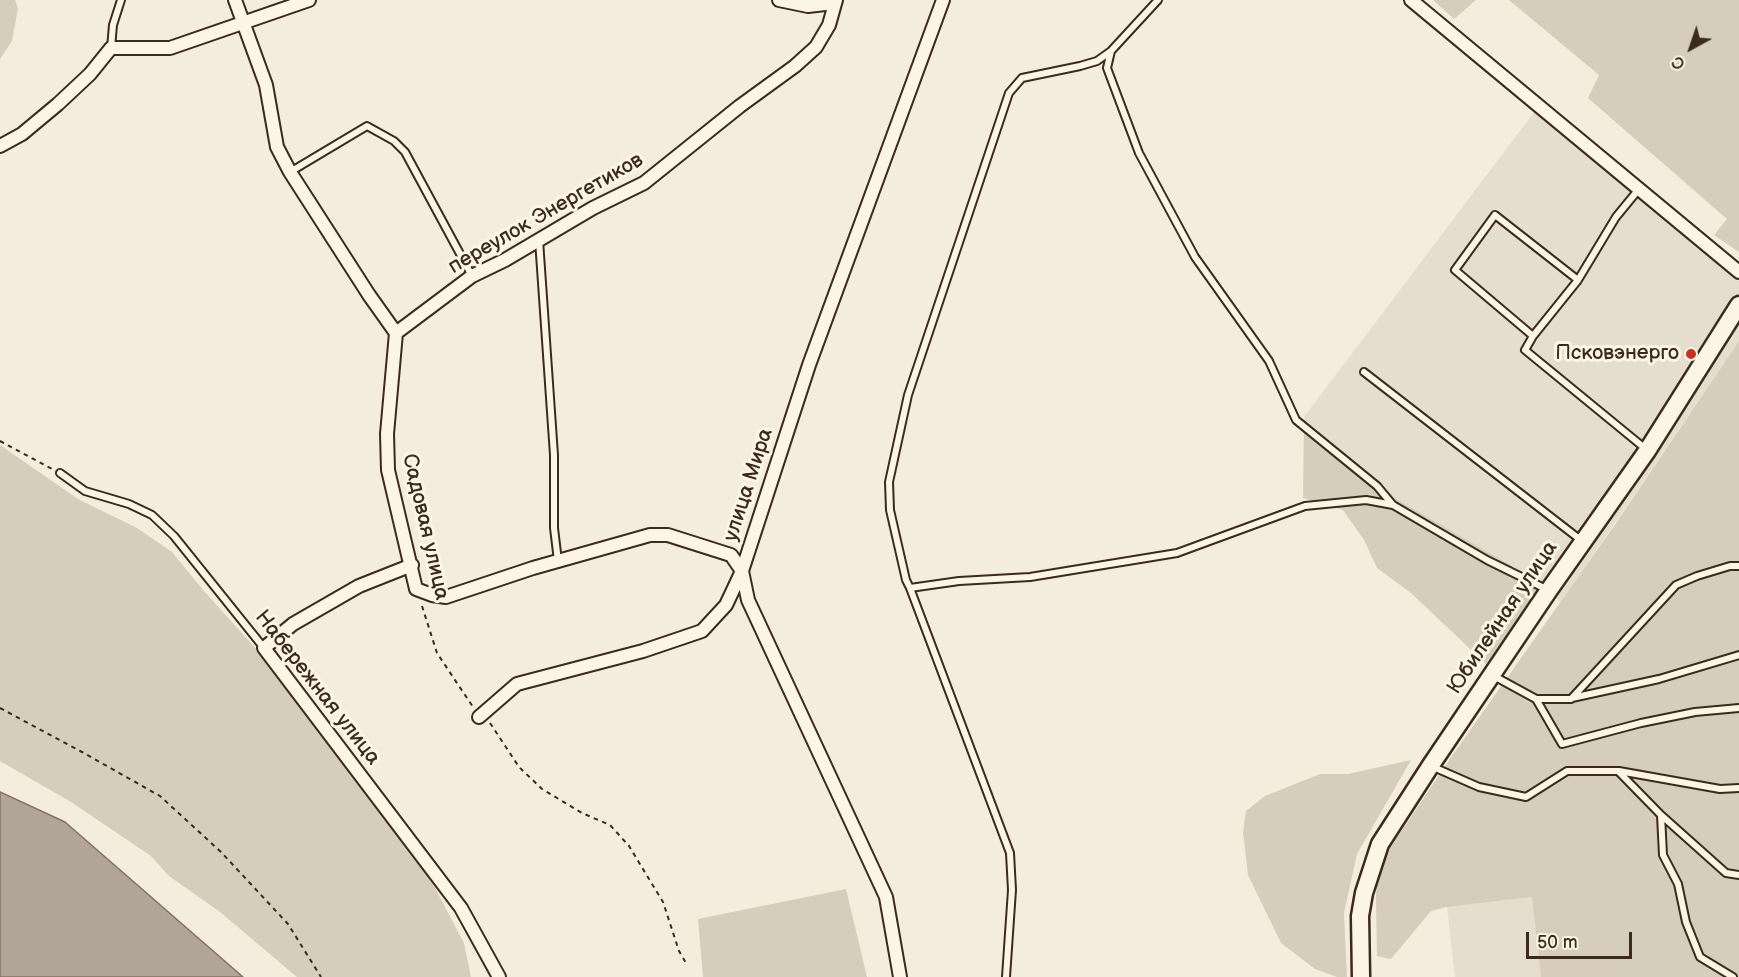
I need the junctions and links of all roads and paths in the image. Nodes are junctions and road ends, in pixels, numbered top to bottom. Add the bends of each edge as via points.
1 (121, 0) edge
2 (235, 0) edge
3 (309, 0) edge
4 (779, 0) edge
5 (943, 0) edge
6 (1158, 0) edge
7 (1411, 0) edge
8 (835, 2) edge
9 (244, 21) junction
10 (111, 48) junction
11 (1111, 51) junction
12 (0, 146) edge
13 (290, 172) junction
14 (1639, 188) junction
15 (538, 240) junction
16 (1739, 272) edge
17 (472, 276) junction
18 (1578, 280) junction
19 (1739, 305) edge
20 (396, 333) junction
21 (1533, 336) junction
22 (1364, 372) dead end
23 (0, 441) edge
24 (1647, 451) junction
25 (60, 473) joint
26 (1393, 505) junction
27 (1583, 542) junction
28 (558, 561) junction
29 (412, 565) junction
30 (1739, 566) edge
31 (742, 571) junction
32 (910, 588) junction
33 (416, 589) junction
34 (1549, 590) junction
35 (264, 648) junction
36 (1739, 655) edge
37 (1491, 675) junction
38 (1536, 699) junction
39 (1571, 699) junction
40 (0, 708) edge
41 (1739, 708) edge
42 (479, 717) junction
43 (1431, 765) junction
44 (1619, 771) junction
45 (1739, 788) edge
46 (1660, 815) junction
47 (1739, 875) edge
48 (686, 963) dead end
49 (321, 977) edge
50 (499, 977) edge
51 (900, 977) edge
52 (1006, 977) edge
53 (1361, 977) edge
54 (1732, 977) edge

1 - 10 lane
2 - 9 street
3 - 9 street
4 - 8 street via 808,6
5 - 31 street, улица Мира via 809,365
6 - 11 lane
7 - 14 street
8 - 15 street, переулок Энергетиков via 829,25 816,47 795,66 644,183
9 - 10 street via 170,48
9 - 13 street via 266,85 277,147
10 - 12 street via 90,75 58,104 22,134
11 - 26 lane via 1107,68 1139,153 1195,257 1269,361 1296,420 1377,486
11 - 32 lane via 1080,66 1022,78 1009,93 908,395 890,482 890,510
13 - 17 lane via 367,126 394,141 405,152
13 - 20 street
14 - 16 street
14 - 18 lane via 1616,217
15 - 17 street, переулок Энергетиков
15 - 28 lane
17 - 20 street, переулок Энергетиков
18 - 21 lane
18 - 21 lane via 1495,215 1455,270
19 - 24 street, Юбилейная улица
20 - 29 street, Садовая улица via 387,434 388,470
21 - 24 lane via 1525,350
22 - 27 lane
23 - 25 path
24 - 27 street, Юбилейная улица
25 - 35 lane, Набережная улица via 85,491 152,515 174,536
26 - 32 lane via 1366,500 1305,506 1177,553 1030,577
26 - 34 lane via 1487,561
27 - 34 street, Юбилейная улица
28 - 31 street via 632,539 668,535 731,555
28 - 33 street via 446,597
29 - 33 street, Садовая улица
29 - 35 street via 359,586 293,624
30 - 39 lane via 1676,585
31 - 42 street via 726,605 702,631 644,651 517,684
31 - 51 street, улица Мира via 748,600 886,897
32 - 52 lane via 1010,853 1012,890
33 - 42 path, Садовая улица via 437,653
34 - 37 street, Юбилейная улица
35 - 50 street, Набережная улица via 461,908
36 - 39 lane
37 - 38 lane
37 - 43 street, Юбилейная улица
38 - 39 lane
38 - 41 lane via 1562,744 1695,712
40 - 49 path via 160,796 221,852 288,924
42 - 48 path, Садовая улица via 484,715 519,767 542,789 610,825 629,846 663,902
43 - 44 lane via 1479,787 1526,797 1567,771
43 - 53 street, Юбилейная улица via 1380,844 1364,892 1360,916
44 - 45 lane via 1720,789
44 - 46 lane
46 - 47 lane via 1726,873
46 - 54 lane via 1663,855 1678,884 1686,922 1700,957

